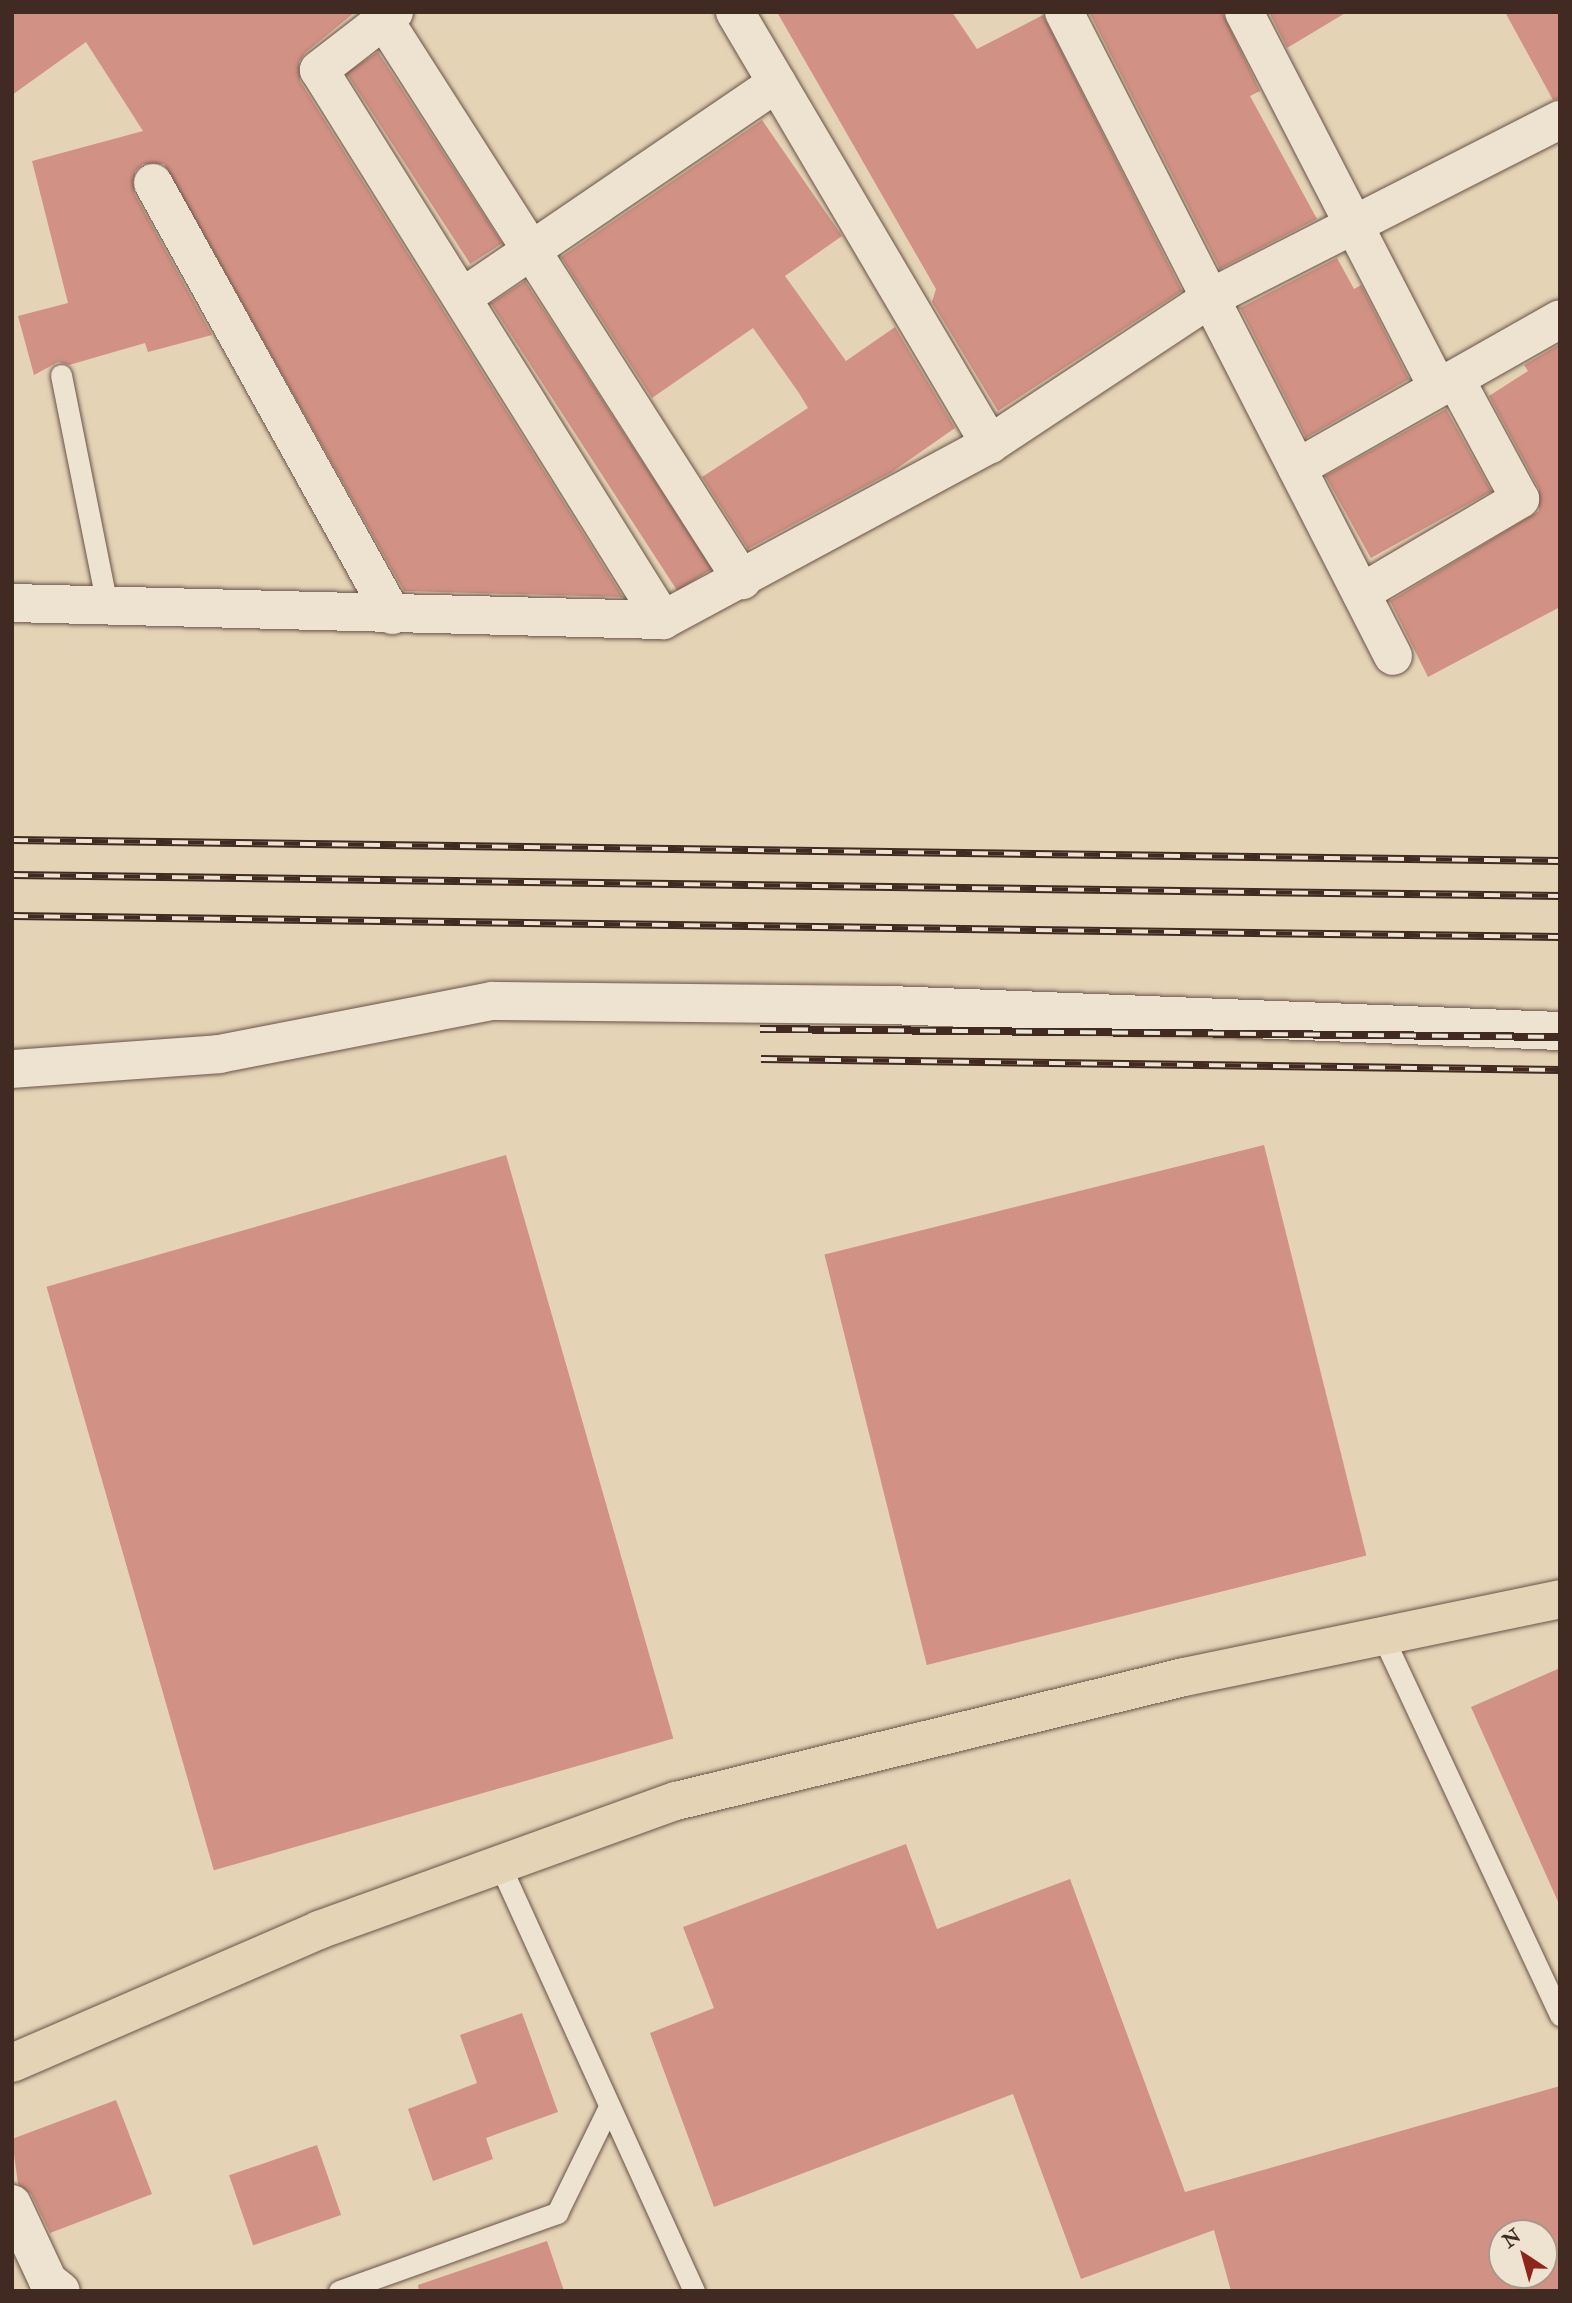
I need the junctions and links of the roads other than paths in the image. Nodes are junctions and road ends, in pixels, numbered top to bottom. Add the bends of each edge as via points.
1 (734, 12) edge
2 (1063, 12) edge
3 (1244, 12) edge
4 (389, 16) edge
5 (777, 83) junction
6 (1560, 120) edge
7 (153, 183) dead end
8 (1354, 221) junction
9 (531, 251) junction
10 (463, 297) junction
11 (1212, 297) junction
12 (1560, 319) edge
13 (61, 375) dead end
14 (1447, 383) junction
15 (990, 444) junction
16 (1297, 468) junction
17 (742, 580) junction
18 (1361, 593) junction
19 (12, 603) edge
20 (107, 605) junction
21 (392, 615) junction
22 (663, 620) junction
23 (1393, 656) dead end
24 (1560, 1031) edge
25 (12, 1069) edge
26 (1560, 1599) edge
27 (1382, 1635) junction
28 (498, 1861) junction
29 (1560, 2015) edge
30 (12, 2063) edge
31 (609, 2107) junction
32 (12, 2204) edge
33 (61, 2291) edge
34 (338, 2291) edge
35 (694, 2291) edge

1 - 5 street
2 - 11 street
3 - 8 street
4 - 9 street
4 - 10 street via 319,69
5 - 9 street
5 - 15 street
6 - 8 street
7 - 21 street
8 - 11 street
8 - 14 street
9 - 10 street
9 - 17 street
10 - 22 street
11 - 15 street
11 - 16 street
12 - 14 street
13 - 20 lane
14 - 16 street
14 - 18 street via 1520,499
15 - 17 street
16 - 18 street
17 - 22 street
18 - 23 street
19 - 20 street
20 - 21 street
21 - 22 street
24 - 25 street via 889,1005 492,1001 219,1054
26 - 27 main road
27 - 28 main road via 1184,1677 676,1801
27 - 29 lane
28 - 30 main road via 319,1930
28 - 31 lane
31 - 34 lane via 557,2213
31 - 35 lane
32 - 33 street via 48,2281

